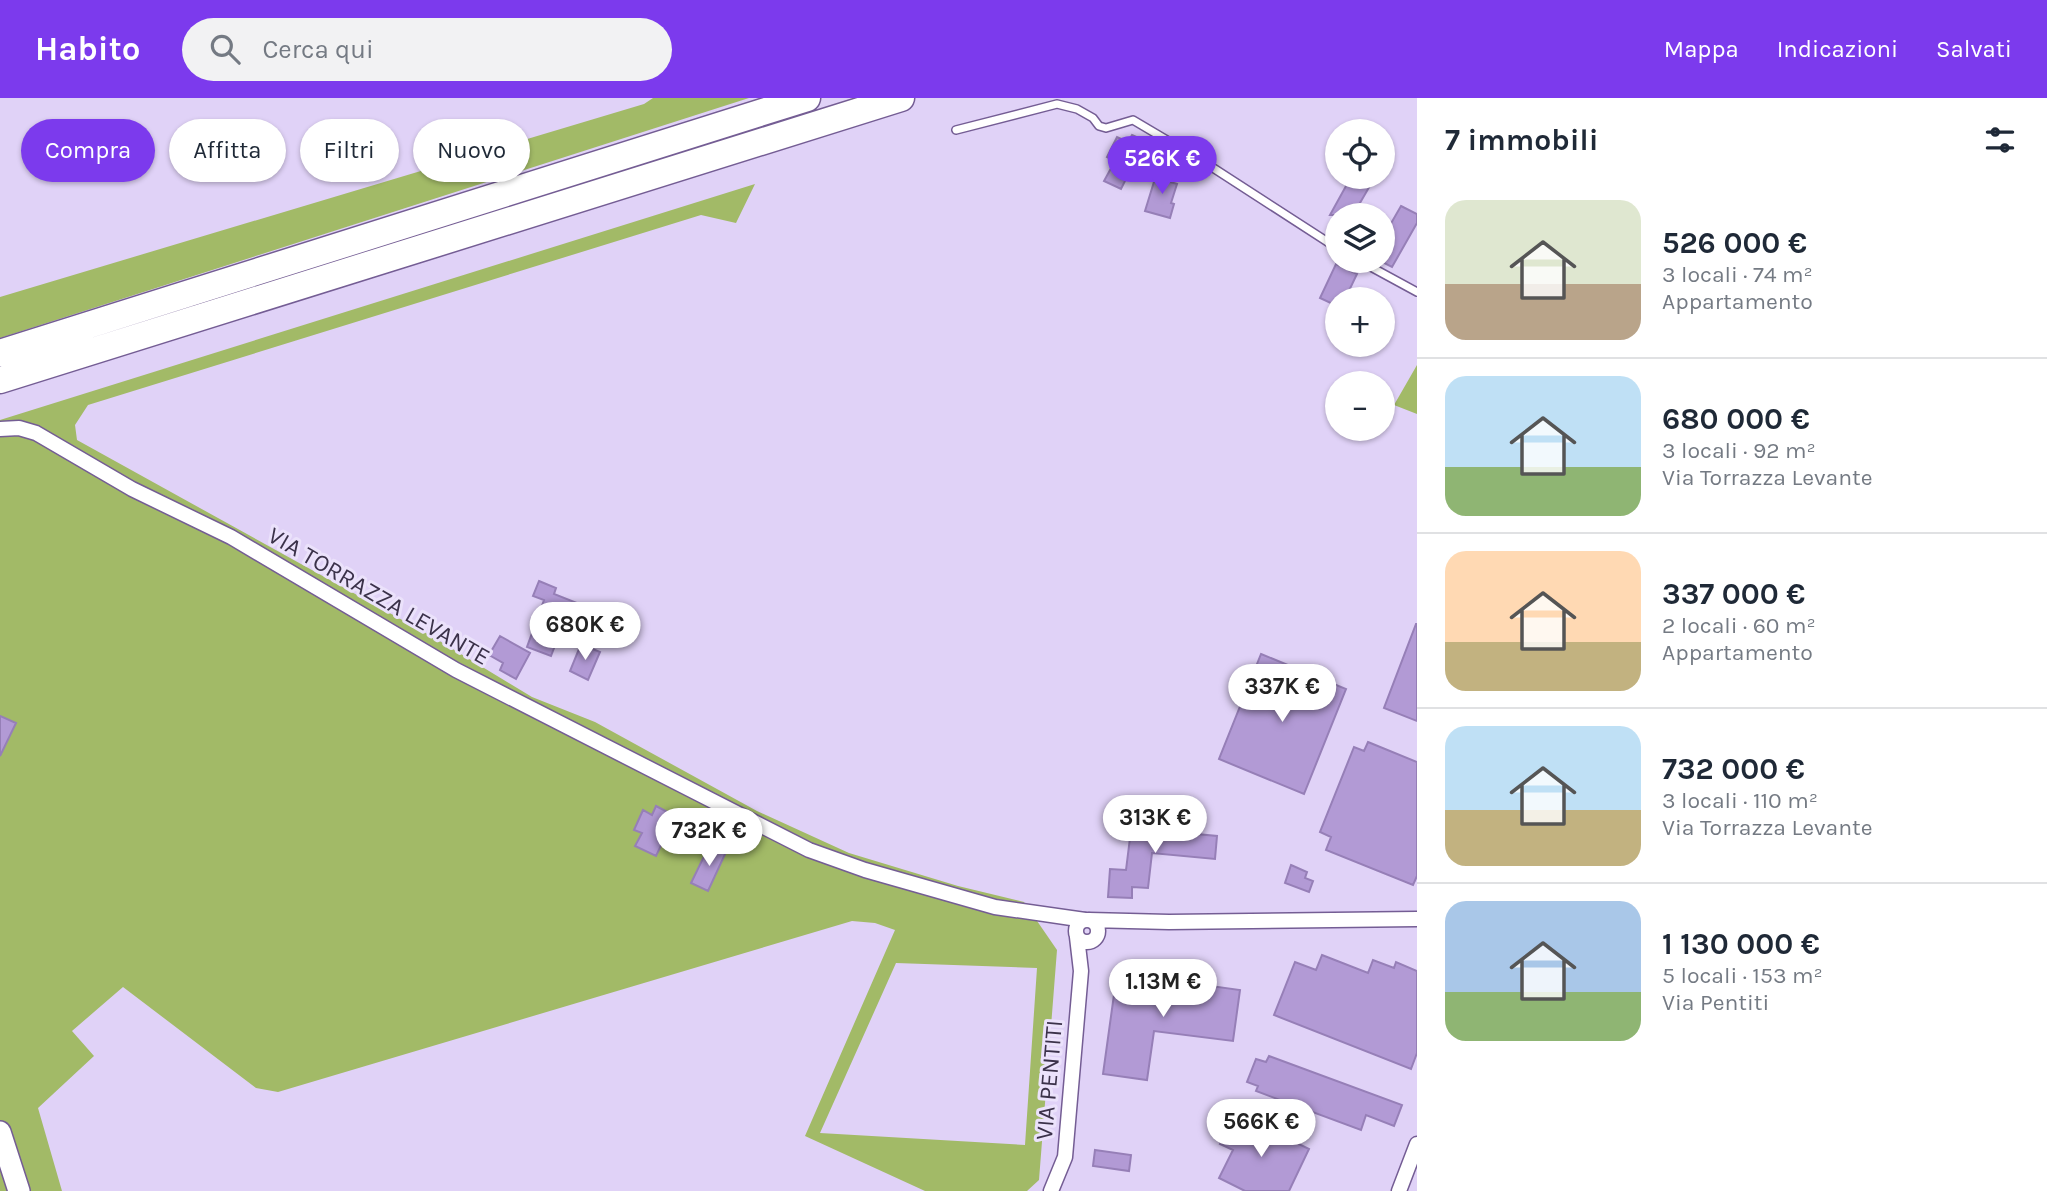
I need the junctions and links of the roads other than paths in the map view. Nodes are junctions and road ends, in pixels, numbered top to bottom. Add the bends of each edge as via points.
1 (807, 98) edge
2 (901, 98) edge
3 (956, 130) dead end
4 (1325, 240) edge
5 (1382, 273) edge
6 (1417, 292) edge
7 (0, 353) edge
8 (0, 380) edge
9 (0, 429) edge
10 (1051, 916) junction
11 (1417, 919) edge
12 (1087, 920) junction
13 (1132, 922) junction
14 (1085, 937) junction
15 (0, 1132) edge
16 (1417, 1144) edge
17 (19, 1191) edge
18 (1051, 1191) edge
19 (1399, 1191) edge

1 - 7 highway
2 - 8 highway
3 - 4 lane via 1057,104 1077,109 1106,128 1133,120
5 - 6 lane
9 - 10 street, VIA TORRAZZA LEVANTE via 36,433 132,489 231,537 456,670 809,850 995,907
10 - 12 street, VIA TORRAZZA LEVANTE
10 - 14 street, VIA TORRAZZA LEVANTE
11 - 13 street, VIA TORRAZZA LEVANTE
12 - 13 street, VIA TORRAZZA LEVANTE
12 - 14 street via 1077,927
13 - 14 street, VIA TORRAZZA LEVANTE
14 - 18 street, VIA PENTITI via 1065,1157
15 - 17 main road
16 - 19 street

